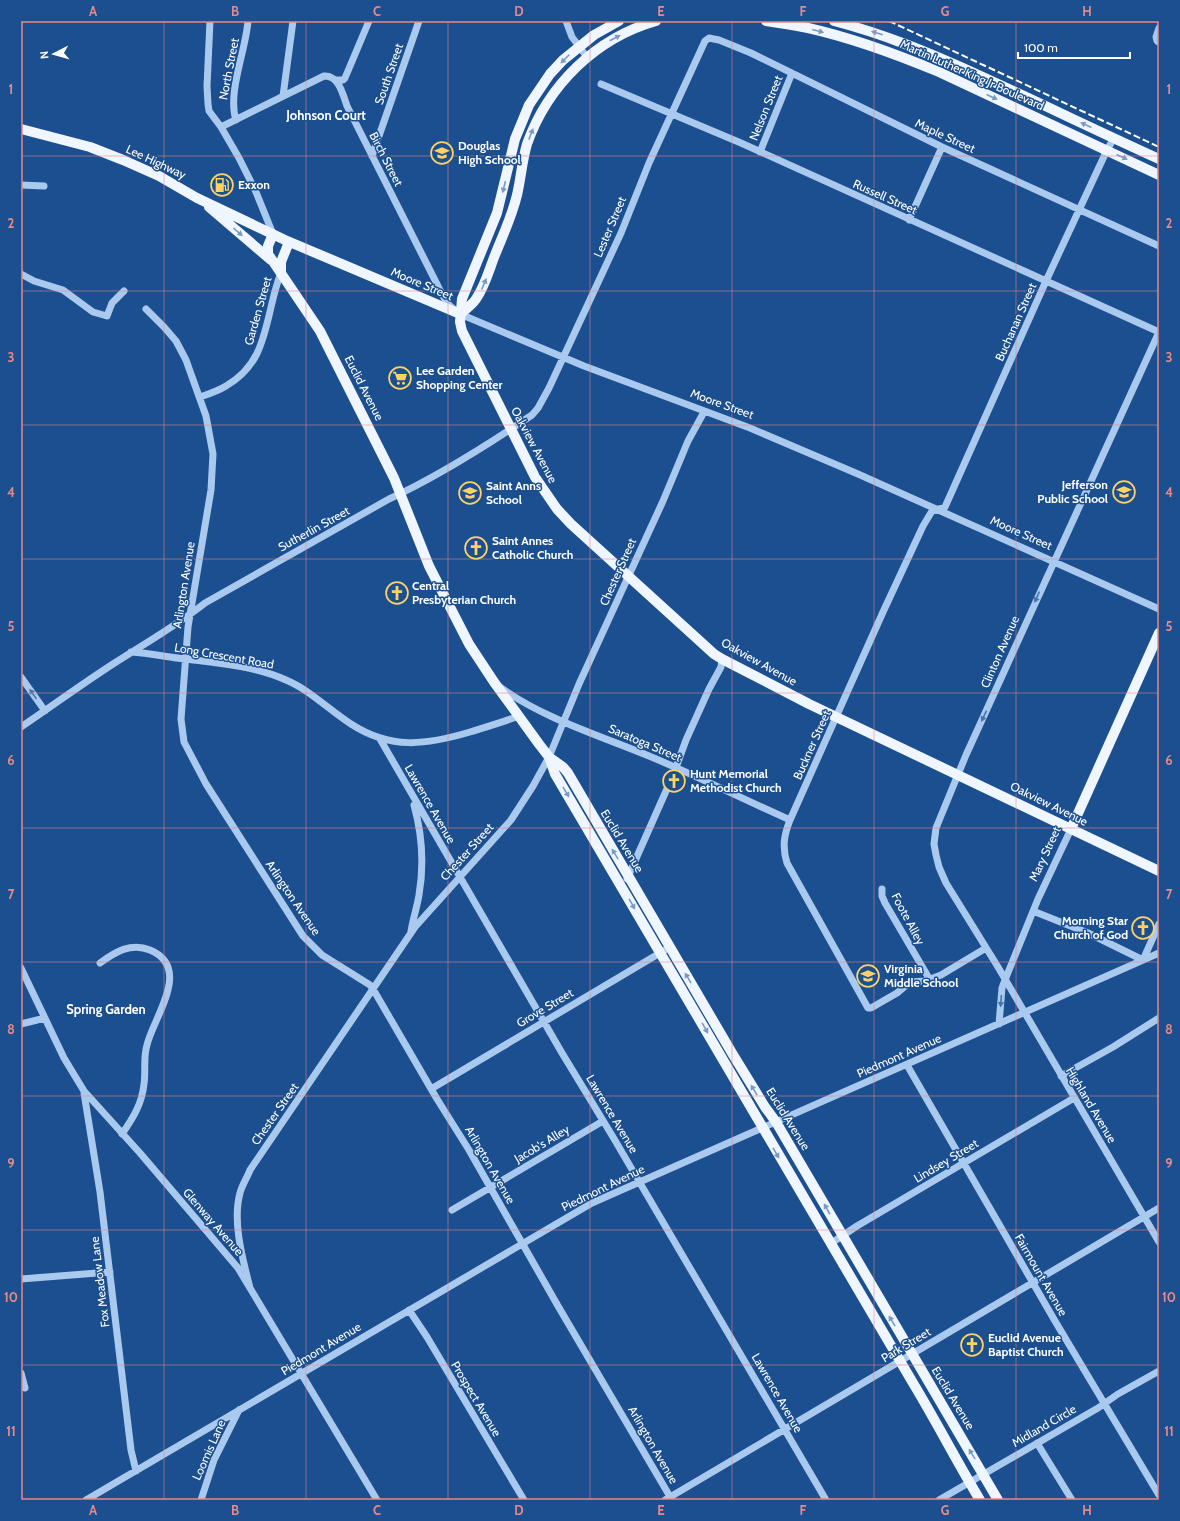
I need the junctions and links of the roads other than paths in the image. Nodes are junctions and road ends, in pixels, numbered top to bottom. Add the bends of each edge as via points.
1 (210, 21) edge
2 (248, 21) edge
3 (294, 21) edge
4 (369, 21) edge
5 (419, 21) edge
6 (566, 21) edge
7 (619, 21) edge
8 (656, 21) edge
9 (766, 21) edge
10 (834, 21) edge
11 (1159, 28) edge
12 (724, 42) joint
13 (1159, 42) edge
14 (578, 46) junction
15 (587, 57) junction
16 (792, 73) junction
17 (336, 80) junction
18 (601, 84) dead end
19 (283, 96) junction
20 (672, 114) junction
21 (236, 120) junction
22 (221, 127) junction
23 (21, 130) edge
24 (1114, 138) junction
25 (942, 146) junction
26 (1107, 150) junction
27 (760, 152) junction
28 (372, 156) junction
29 (1159, 159) edge
30 (1159, 174) edge
31 (21, 185) edge
32 (44, 186) dead end
33 (197, 198) junction
34 (1079, 210) junction
35 (909, 220) junction
36 (273, 234) junction
37 (289, 242) junction
38 (1159, 246) edge
39 (271, 260) junction
40 (281, 272) junction
41 (21, 274) edge
42 (1046, 281) junction
43 (124, 292) dead end
44 (146, 309) dead end
45 (460, 314) junction
46 (1159, 332) edge
47 (563, 358) junction
48 (200, 398) junction
49 (704, 412) junction
50 (510, 429) junction
51 (401, 494) junction
52 (936, 510) junction
53 (1054, 562) junction
54 (628, 576) junction
55 (1159, 609) edge
56 (191, 614) junction
57 (1159, 633) edge
58 (130, 652) junction
59 (186, 659) junction
60 (722, 659) junction
61 (21, 677) edge
62 (494, 682) junction
63 (45, 711) junction
64 (519, 716) junction
65 (836, 717) junction
66 (565, 721) junction
67 (21, 727) edge
68 (380, 739) junction
69 (549, 757) junction
70 (676, 768) junction
71 (957, 775) junction
72 (410, 793) junction
73 (593, 817) junction
74 (790, 820) junction
75 (585, 824) junction
76 (1070, 830) junction
77 (1159, 871) edge
78 (628, 876) junction
79 (460, 877) junction
80 (623, 888) junction
81 (882, 889) dead end
82 (1033, 911) junction
83 (1159, 924) edge
84 (410, 935) junction
85 (670, 947) junction
86 (986, 948) junction
87 (661, 953) junction
88 (1159, 953) edge
89 (1143, 960) junction
90 (100, 963) dead end
91 (21, 968) edge
92 (930, 980) junction
93 (1005, 980) junction
94 (373, 989) junction
95 (705, 1006) junction
96 (695, 1011) junction
97 (1024, 1013) junction
98 (45, 1018) junction
99 (1159, 1018) edge
100 (544, 1022) junction
101 (21, 1024) edge
102 (999, 1024) junction
103 (907, 1065) junction
104 (1061, 1076) junction
105 (431, 1088) junction
106 (84, 1091) junction
107 (1074, 1098) junction
108 (603, 1121) junction
109 (776, 1122) junction
110 (762, 1128) junction
111 (122, 1134) junction
112 (964, 1164) junction
113 (639, 1182) junction
114 (491, 1187) junction
115 (1159, 1208) edge
116 (452, 1210) dead end
117 (1144, 1217) junction
118 (842, 1236) junction
119 (1159, 1242) edge
120 (523, 1244) junction
121 (830, 1244) junction
122 (110, 1272) junction
123 (21, 1279) edge
124 (1033, 1282) junction
125 (250, 1288) junction
126 (409, 1310) junction
127 (912, 1354) junction
128 (900, 1362) junction
129 (1159, 1371) edge
130 (302, 1373) junction
131 (21, 1374) edge
132 (25, 1388) dead end
133 (1105, 1402) junction
134 (239, 1410) junction
135 (785, 1429) junction
136 (1038, 1442) junction
137 (136, 1471) junction
138 (983, 1474) junction
139 (970, 1482) junction
140 (1159, 1495) edge
141 (669, 1499) edge
142 (86, 1500) edge
143 (201, 1500) edge
144 (377, 1500) edge
145 (524, 1500) edge
146 (826, 1500) edge
147 (939, 1500) edge
148 (980, 1500) edge
149 (998, 1500) edge
150 (1072, 1500) edge

1 - 22 street via 208,104 213,117
2 - 21 street, North Street via 233,106
3 - 19 street
4 - 17 street via 345,78
5 - 28 street, South Street
6 - 14 street via 568,30
7 - 14 main road
15 -> 8 main road via 613,39
9 -> 26 main road, Martin Luther King Jr Boulevard via 808,28 914,62
24 -> 10 main road, Martin Luther King Jr Boulevard via 913,46
11 - 13 street via 1156,37
12 - 16 street, Maple Street
12 - 20 street, Lester Street via 711,38 705,41
14 - 15 street
14 -> 45 main road via 550,74 521,122 497,213 463,294
45 -> 15 main road via 476,300 483,287 511,216 527,146 536,122 552,96
16 - 25 street, Maple Street
16 - 27 street, Nelson Street
17 - 19 street via 324,76
17 - 28 street, Birch Street
18 - 20 street, Russell Street
19 - 21 street
20 - 27 street, Russell Street
20 - 47 street, Lester Street
21 - 22 street
22 - 36 street via 256,192
23 - 33 main road, Lee Highway via 70,141 123,160 159,176
24 - 26 street, Buchanan Street
24 - 29 main road, Martin Luther King Jr Boulevard
25 - 34 street, Maple Street
25 - 35 street
26 -> 30 main road, Martin Luther King Jr Boulevard
26 - 34 street, Buchanan Street
27 - 35 street, Russell Street
28 - 45 street, Birch Street via 444,298
31 - 32 street
33 - 36 main road, Lee Highway
33 -> 39 main road, Euclid Avenue
34 - 38 street, Maple Street
34 - 42 street, Buchanan Street
35 - 42 street, Russell Street
36 - 37 main road, Moore Street
36 - 39 main road via 268,246
37 - 40 main road via 281,262
37 - 45 main road, Moore Street
39 - 40 main road, Euclid Avenue
40 - 48 street, Garden Street via 264,338 256,357 237,378
40 - 51 main road, Euclid Avenue via 320,331
41 - 43 street via 63,290 93,312 107,316 112,303
42 - 46 street, Russell Street
42 - 52 street, Buchanan Street via 945,507
44 - 48 street, Arlington Avenue via 179,346
45 - 47 street, Moore Street
45 - 50 main road, Oakview Avenue via 462,331
46 - 53 street, Clinton Avenue
47 - 49 street, Moore Street
47 - 50 street, Lester Street via 538,408
48 - 56 street, Arlington Avenue via 210,433 213,467
49 - 52 street, Moore Street via 757,431
49 - 54 street, Chester Street via 688,441
50 - 51 street, Sutherlin Street
50 - 54 main road, Oakview Avenue via 536,478 557,509
51 - 56 street, Sutherlin Street via 252,576
51 - 62 main road, Euclid Avenue via 442,593 469,644
52 - 53 street, Moore Street
52 - 65 street, Buckner Street via 930,513 923,526
53 - 55 street, Moore Street
53 -> 71 street, Clinton Avenue
54 - 60 main road, Oakview Avenue
54 - 66 street, Chester Street
56 - 58 street, Sutherlin Street
56 - 59 street, Arlington Avenue
57 - 76 main road, Mary Street
58 - 59 street, Long Crescent Road
58 - 63 street
59 - 68 street, Long Crescent Road via 256,670 286,680 351,724
59 - 94 street, Arlington Avenue via 182,729 184,742 206,784 303,936 322,955
60 - 65 main road, Oakview Avenue
60 - 70 street via 721,667 709,689
63 -> 61 street
62 - 64 main road, Euclid Avenue
62 - 66 street, Saratoga Street via 526,704
63 - 67 street
64 - 68 street, Long Crescent Road via 431,742 404,743
64 - 69 main road, Euclid Avenue
65 - 71 main road, Oakview Avenue
65 - 74 street, Buckner Street
66 - 69 street, Chester Street
66 - 70 street, Saratoga Street
68 - 72 street, Lawrence Avenue
69 - 73 main road, Euclid Avenue via 568,773
69 -> 75 main road, Euclid Avenue
69 - 79 street, Chester Street via 510,820
70 - 74 street, Saratoga Street
70 - 78 street
71 - 76 main road, Oakview Avenue
71 - 86 street, Clinton Avenue via 936,828 934,844 946,883
72 - 79 street, Lawrence Avenue
72 - 84 street via 417,816 421,861 419,896
73 - 75 street
78 -> 73 main road, Euclid Avenue
74 - 92 street, Buckner Street via 783,840 787,863 866,1006 871,1008 910,982
75 - 80 main road, Euclid Avenue
76 - 77 main road, Oakview Avenue
76 - 82 street, Mary Street
78 - 80 street
78 - 85 main road, Euclid Avenue
79 - 84 street, Chester Street
79 - 100 street, Lawrence Avenue
80 -> 87 main road, Euclid Avenue
81 - 92 street, Foote Alley via 882,896
82 - 89 street via 1088,933
82 - 93 street, Mary Street
83 - 89 street
84 - 94 street, Chester Street
85 - 87 street, Grove Street
95 -> 85 main road, Euclid Avenue
86 - 92 street
86 - 93 street, Clinton Avenue
87 - 96 main road, Euclid Avenue
87 - 100 street, Grove Street
88 - 89 street, Piedmont Avenue
89 - 97 street, Piedmont Avenue
90 - 111 street via 126,948 141,947 158,954 169,973 166,998 147,1044 140,1103
91 - 98 street, Glenway Avenue
93 - 97 street, Highland Avenue
93 -> 102 street, Mary Street
94 - 105 street, Arlington Avenue
94 - 125 street, Chester Street via 256,1161 242,1186 238,1214 243,1260
95 - 96 street
109 -> 95 main road, Euclid Avenue
96 -> 110 main road, Euclid Avenue
97 - 102 street, Piedmont Avenue
97 - 104 street, Highland Avenue
98 - 101 street
98 - 106 street, Glenway Avenue via 64,1058
99 - 104 street
100 - 105 street, Grove Street
100 - 108 street, Lawrence Avenue
102 - 103 street, Piedmont Avenue
103 - 109 street, Piedmont Avenue
103 - 112 street, Fairmount Avenue
104 - 107 street, Highland Avenue
105 - 114 street, Arlington Avenue
106 - 111 street, Glenway Avenue
106 - 122 street, Fox Meadow Lane
107 - 112 street, Lindsey Street
107 - 117 street, Highland Avenue
108 - 113 street, Lawrence Avenue
108 - 114 street, Jacob's Alley
109 - 110 street, Piedmont Avenue
118 -> 109 main road, Euclid Avenue
110 - 113 street, Piedmont Avenue
110 -> 121 main road, Euclid Avenue
111 - 125 street, Glenway Avenue via 229,1256
112 - 118 street, Lindsey Street
112 - 124 street, Fairmount Avenue
113 - 120 street, Piedmont Avenue via 592,1203
113 - 135 street, Lawrence Avenue
114 - 116 street, Jacob's Alley
114 - 120 street, Arlington Avenue
115 - 117 street, Park Street
117 - 119 street, Highland Avenue
117 - 124 street, Park Street
118 - 121 street, Lindsey Street
127 -> 118 main road, Euclid Avenue
120 - 126 street, Piedmont Avenue
120 - 141 street, Arlington Avenue
121 - 128 main road, Euclid Avenue
122 - 123 street
122 - 137 street, Fox Meadow Lane via 131,1450
124 - 127 street, Park Street
124 - 133 street, Fairmount Avenue
125 - 130 street, Glenway Avenue
126 - 130 street, Piedmont Avenue
126 - 145 street, Prospect Avenue
127 - 128 street, Park Street
138 -> 127 main road, Euclid Avenue
128 - 135 street, Park Street
128 - 139 main road, Euclid Avenue
129 - 133 street, Midland Circle
130 - 134 street, Piedmont Avenue
130 - 144 street, Glenway Avenue
131 - 132 street
133 - 136 street, Midland Circle
133 - 140 street, Fairmount Avenue
134 - 137 street, Piedmont Avenue
134 - 143 street, Loomis Lane via 214,1460
135 - 141 street, Park Street
135 - 146 street, Lawrence Avenue
136 - 138 street, Midland Circle
136 - 150 street
137 - 142 street, Piedmont Avenue
138 - 139 street, Midland Circle
138 - 149 main road, Euclid Avenue
139 - 147 street, Midland Circle
139 - 148 main road, Euclid Avenue

